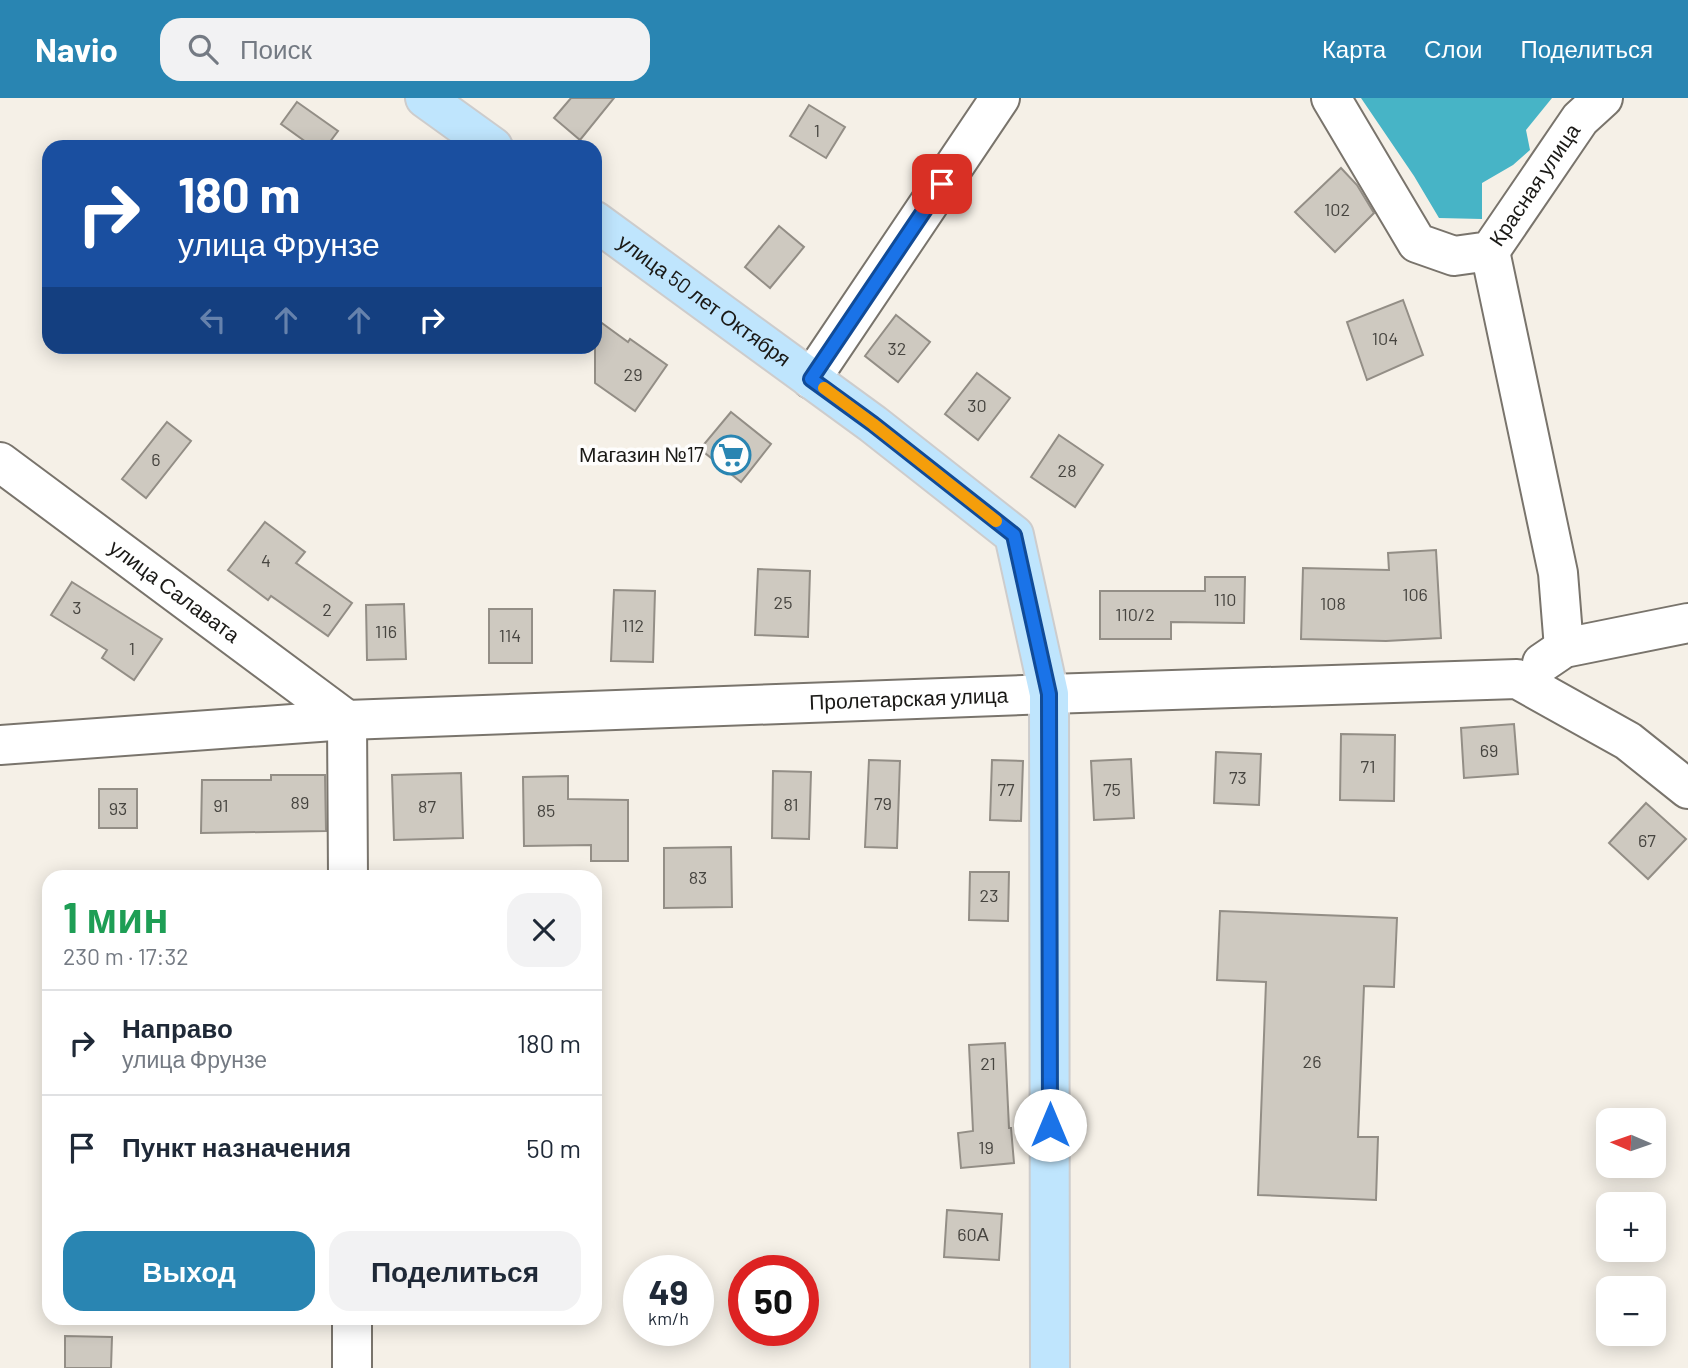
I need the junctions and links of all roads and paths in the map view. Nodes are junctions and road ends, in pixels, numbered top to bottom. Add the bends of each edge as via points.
1 (425, 98) edge
2 (1000, 98) edge
3 (1331, 98) edge
4 (1603, 98) edge
5 (483, 140) edge
6 (602, 227) edge
7 (1490, 251) junction
8 (811, 379) junction
9 (0, 462) edge
10 (1688, 623) edge
11 (1564, 648) junction
12 (1517, 679) junction
13 (1049, 694) junction
14 (347, 720) junction
15 (0, 745) edge
16 (1688, 789) edge
17 (348, 870) edge
18 (352, 1325) edge
19 (352, 1368) edge
20 (1050, 1368) edge

1 - 5 main road
2 - 8 street
3 - 7 street, Красная улица via 1417,243 1454,256
4 - 7 street, Красная улица via 1580,119
6 - 8 main road, улица 50 лет Октября
7 - 11 street via 1558,573
8 - 13 main road, улица 50 лет Октября via 1014,535
9 - 14 street, улица Салавата
10 - 11 street
11 - 12 street
12 - 13 street, Пролетарская улица
12 - 16 street via 1628,741
13 - 14 street, Пролетарская улица
13 - 20 main road, улица 50 лет Октября
14 - 15 street, Пролетарская улица
14 - 17 street
18 - 19 street

